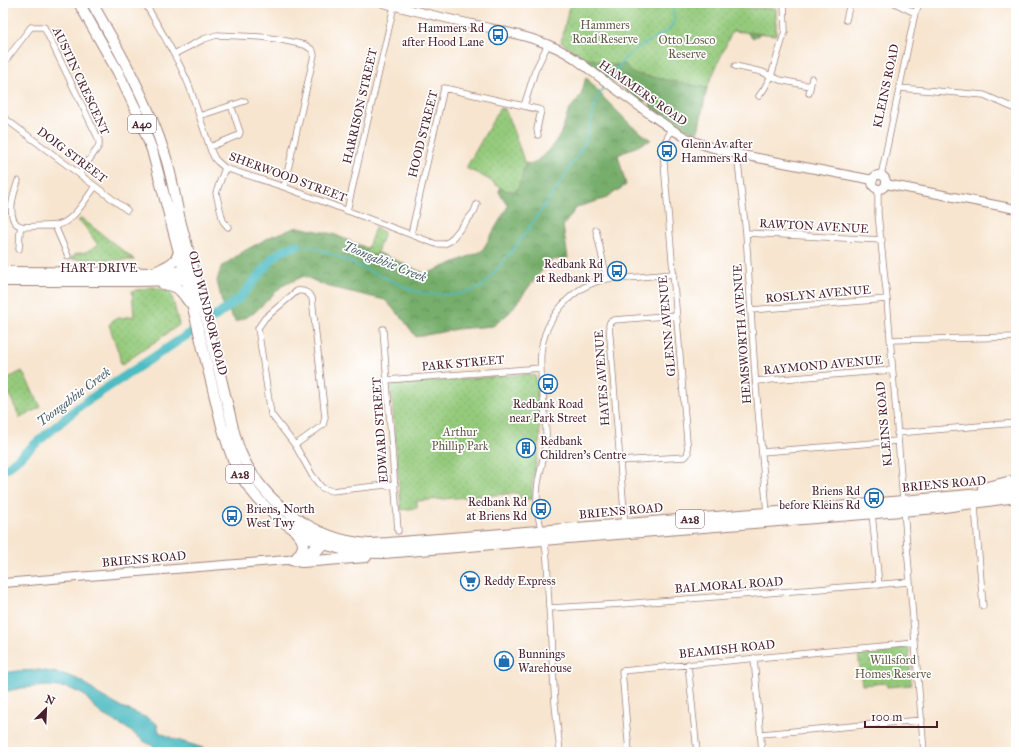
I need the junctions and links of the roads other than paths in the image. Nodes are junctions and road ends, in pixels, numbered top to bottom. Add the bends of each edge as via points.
1 (79, 3) edge
2 (92, 3) edge
3 (145, 3) edge
4 (383, 3) edge
5 (784, 3) edge
6 (850, 3) edge
7 (895, 3) edge
8 (920, 3) edge
9 (394, 6) junction
10 (915, 13) junction
11 (846, 20) dead end
12 (548, 44) junction
13 (174, 54) junction
14 (3, 64) edge
15 (735, 66) dead end
16 (771, 76) junction
17 (812, 78) dead end
18 (810, 86) junction
19 (899, 88) junction
20 (809, 93) dead end
21 (759, 96) dead end
22 (245, 100) dead end
23 (231, 105) junction
24 (524, 106) junction
25 (1016, 109) edge
26 (199, 116) junction
27 (3, 117) edge
28 (672, 129) junction
29 (538, 134) dead end
30 (210, 147) junction
31 (737, 154) junction
32 (225, 168) junction
33 (79, 174) junction
34 (877, 178) junction
35 (18, 181) dead end
36 (886, 184) junction
37 (94, 186) junction
38 (284, 187) junction
39 (878, 189) junction
40 (477, 204) dead end
41 (1016, 209) edge
42 (127, 210) dead end
43 (347, 211) junction
44 (21, 226) junction
45 (55, 226) junction
46 (228, 227) dead end
47 (596, 230) dead end
48 (746, 233) junction
49 (411, 234) junction
50 (882, 240) junction
51 (19, 249) dead end
52 (179, 251) junction
53 (68, 256) dead end
54 (3, 272) edge
55 (153, 272) junction
56 (190, 274) junction
57 (674, 274) junction
58 (607, 279) junction
59 (3, 281) edge
60 (137, 281) junction
61 (887, 299) junction
62 (193, 307) junction
63 (751, 310) junction
64 (677, 315) junction
65 (383, 328) dead end
66 (1016, 337) edge
67 (890, 340) junction
68 (541, 368) junction
69 (892, 370) junction
70 (387, 380) junction
71 (756, 381) junction
72 (1016, 423) edge
73 (897, 433) junction
74 (898, 441) junction
75 (295, 445) junction
76 (762, 452) junction
77 (619, 461) junction
78 (1016, 480) edge
79 (395, 484) junction
80 (1016, 489) edge
81 (940, 497) junction
82 (1016, 498) edge
83 (1016, 504) edge
84 (904, 506) junction
85 (975, 507) junction
86 (937, 508) junction
87 (767, 512) junction
88 (872, 514) junction
89 (625, 524) junction
90 (293, 529) junction
91 (398, 531) dead end
92 (543, 536) junction
93 (324, 538) junction
94 (384, 553) junction
95 (291, 559) junction
96 (910, 582) junction
97 (3, 583) edge
98 (879, 584) junction
99 (983, 606) dead end
100 (549, 608) junction
101 (915, 643) junction
102 (754, 658) junction
103 (688, 664) junction
104 (922, 720) junction
105 (760, 734) junction
106 (560, 752) edge
107 (629, 752) edge
108 (697, 752) edge
109 (762, 752) edge
110 (924, 752) edge

1 - 52 highway, OLD WINDSOR ROAD / A40 via 118,72 138,114 152,150
2 - 56 highway, OLD WINDSOR ROAD / A40 via 128,66 165,154
3 - 13 street, SHERWOOD STREET
4 - 9 street, HAMMERS ROAD
5 - 16 street via 785,31
6 - 11 street
7 - 10 street
8 - 10 street, KLEINS ROAD
9 - 12 street, HAMMERS ROAD
9 - 43 street, HARRISON STREET
10 - 19 street, KLEINS ROAD
12 - 24 street via 534,71
12 - 28 street, HAMMERS ROAD via 563,51
13 - 26 street, SHERWOOD STREET via 188,83
13 - 38 street via 217,34 269,37 305,45 313,51
14 - 33 street, AUSTIN CRESCENT via 31,27 44,27 99,140 98,149
15 - 16 street
16 - 18 street
16 - 21 street
17 - 18 street
18 - 20 street
19 - 25 street via 984,95
19 - 34 street, KLEINS ROAD via 882,171
22 - 23 street
23 - 26 street
23 - 30 street via 240,132
24 - 29 street, HOOD STREET via 541,110
24 - 49 street, HOOD STREET via 444,88
26 - 30 street, SHERWOOD STREET
27 - 33 street, DOIG STREET
28 - 31 street, HAMMERS ROAD via 686,138
28 - 57 street, GLENN AVENUE via 663,151
30 - 32 street, SHERWOOD STREET via 215,159
31 - 34 street, HAMMERS ROAD
31 - 48 street, HEMSWORTH AVENUE
32 - 38 street, SHERWOOD STREET
32 - 46 street via 216,193 223,221
33 - 37 street, DOIG STREET
34 - 36 street via 882,176 886,179
34 - 39 street via 873,186
35 - 44 street via 12,214 15,223
36 - 39 street
36 - 41 street
37 - 42 street, DOIG STREET
37 - 45 street via 74,215
38 - 43 street, SHERWOOD STREET
39 - 50 street, KLEINS ROAD
40 - 49 street, SHERWOOD STREET via 474,212 447,243 436,244
43 - 49 street, SHERWOOD STREET
44 - 45 street
44 - 51 street
45 - 53 street
47 - 58 street
48 - 50 street, RAWTON AVENUE
48 - 63 street, HEMSWORTH AVENUE
50 - 61 street, KLEINS ROAD
52 - 55 highway via 173,262
52 - 56 highway, OLD WINDSOR ROAD / A40
54 - 55 highway, HART DRIVE
55 - 56 highway, HART DRIVE
56 - 60 highway, HART DRIVE / A28
56 - 62 highway, OLD WINDSOR ROAD / A40
56 - 93 highway, OLD WINDSOR ROAD / A28 via 202,299 240,450 253,476 284,509
57 - 58 street
57 - 64 street, GLENN AVENUE
58 - 68 street via 581,290 567,300 558,311 544,338
59 - 60 highway, HART DRIVE / A28
60 - 62 highway, A28 via 171,285 180,289
61 - 63 street, ROSLYN AVENUE
61 - 67 street, KLEINS ROAD
62 - 90 highway, OLD WINDSOR ROAD / A28 via 228,448 237,468 257,498
63 - 71 street, HEMSWORTH AVENUE
64 - 77 street, HAYES AVENUE via 614,320 609,325
64 - 77 street, GLENN AVENUE via 687,455
65 - 70 street, EDWARD STREET
66 - 67 street
67 - 69 street, KLEINS ROAD
68 - 70 street, PARK STREET
68 - 92 street via 546,432 537,497
69 - 71 street, RAYMOND AVENUE
69 - 73 street, KLEINS ROAD
70 - 79 street, EDWARD STREET
71 - 76 street, HEMSWORTH AVENUE
72 - 73 street
73 - 74 street, KLEINS ROAD
74 - 76 street
74 - 84 street, KLEINS ROAD
75 - 75 street via 323,425 325,417 312,298 303,290 297,291 265,318 258,328 271,414
75 - 79 street via 322,488 332,491
76 - 87 street, HEMSWORTH AVENUE
77 - 89 street, HAYES AVENUE
78 - 81 highway
79 - 91 street, EDWARD STREET
80 - 81 highway, BRIENS ROAD / A28
81 - 84 highway, BRIENS ROAD / A28
82 - 86 highway, A28
83 - 85 highway
84 - 86 highway, BRIENS ROAD / A28
84 - 87 highway, BRIENS ROAD / A28
84 - 88 highway, BRIENS ROAD / A28
84 - 96 street, KLEINS ROAD
85 - 86 highway
85 - 99 street
87 - 89 highway, BRIENS ROAD / A28
88 - 92 highway, BRIENS ROAD / A28
88 - 98 street
89 - 92 highway, BRIENS ROAD / A28
90 - 93 highway, OLD WINDSOR ROAD / A28 via 309,538
90 - 95 highway via 304,545 301,552
92 - 93 highway, BRIENS ROAD / A28 via 368,544
92 - 94 highway, BRIENS ROAD / A28
92 - 100 street
93 - 94 highway, OLD WINDSOR ROAD / A28 via 340,549
93 - 95 street, BRIENS ROAD via 309,552
94 - 95 highway via 367,557 302,562
95 - 97 street, BRIENS ROAD
96 - 98 street, BALMORAL ROAD
96 - 101 street, KLEINS ROAD
98 - 100 street, BALMORAL ROAD
100 - 106 street
101 - 102 street, BEAMISH ROAD
101 - 104 street, KLEINS ROAD
102 - 103 street, BEAMISH ROAD
102 - 105 street
103 - 107 street, BEAMISH ROAD via 622,671
103 - 108 street
104 - 105 street
104 - 110 street, KLEINS ROAD
105 - 109 street

